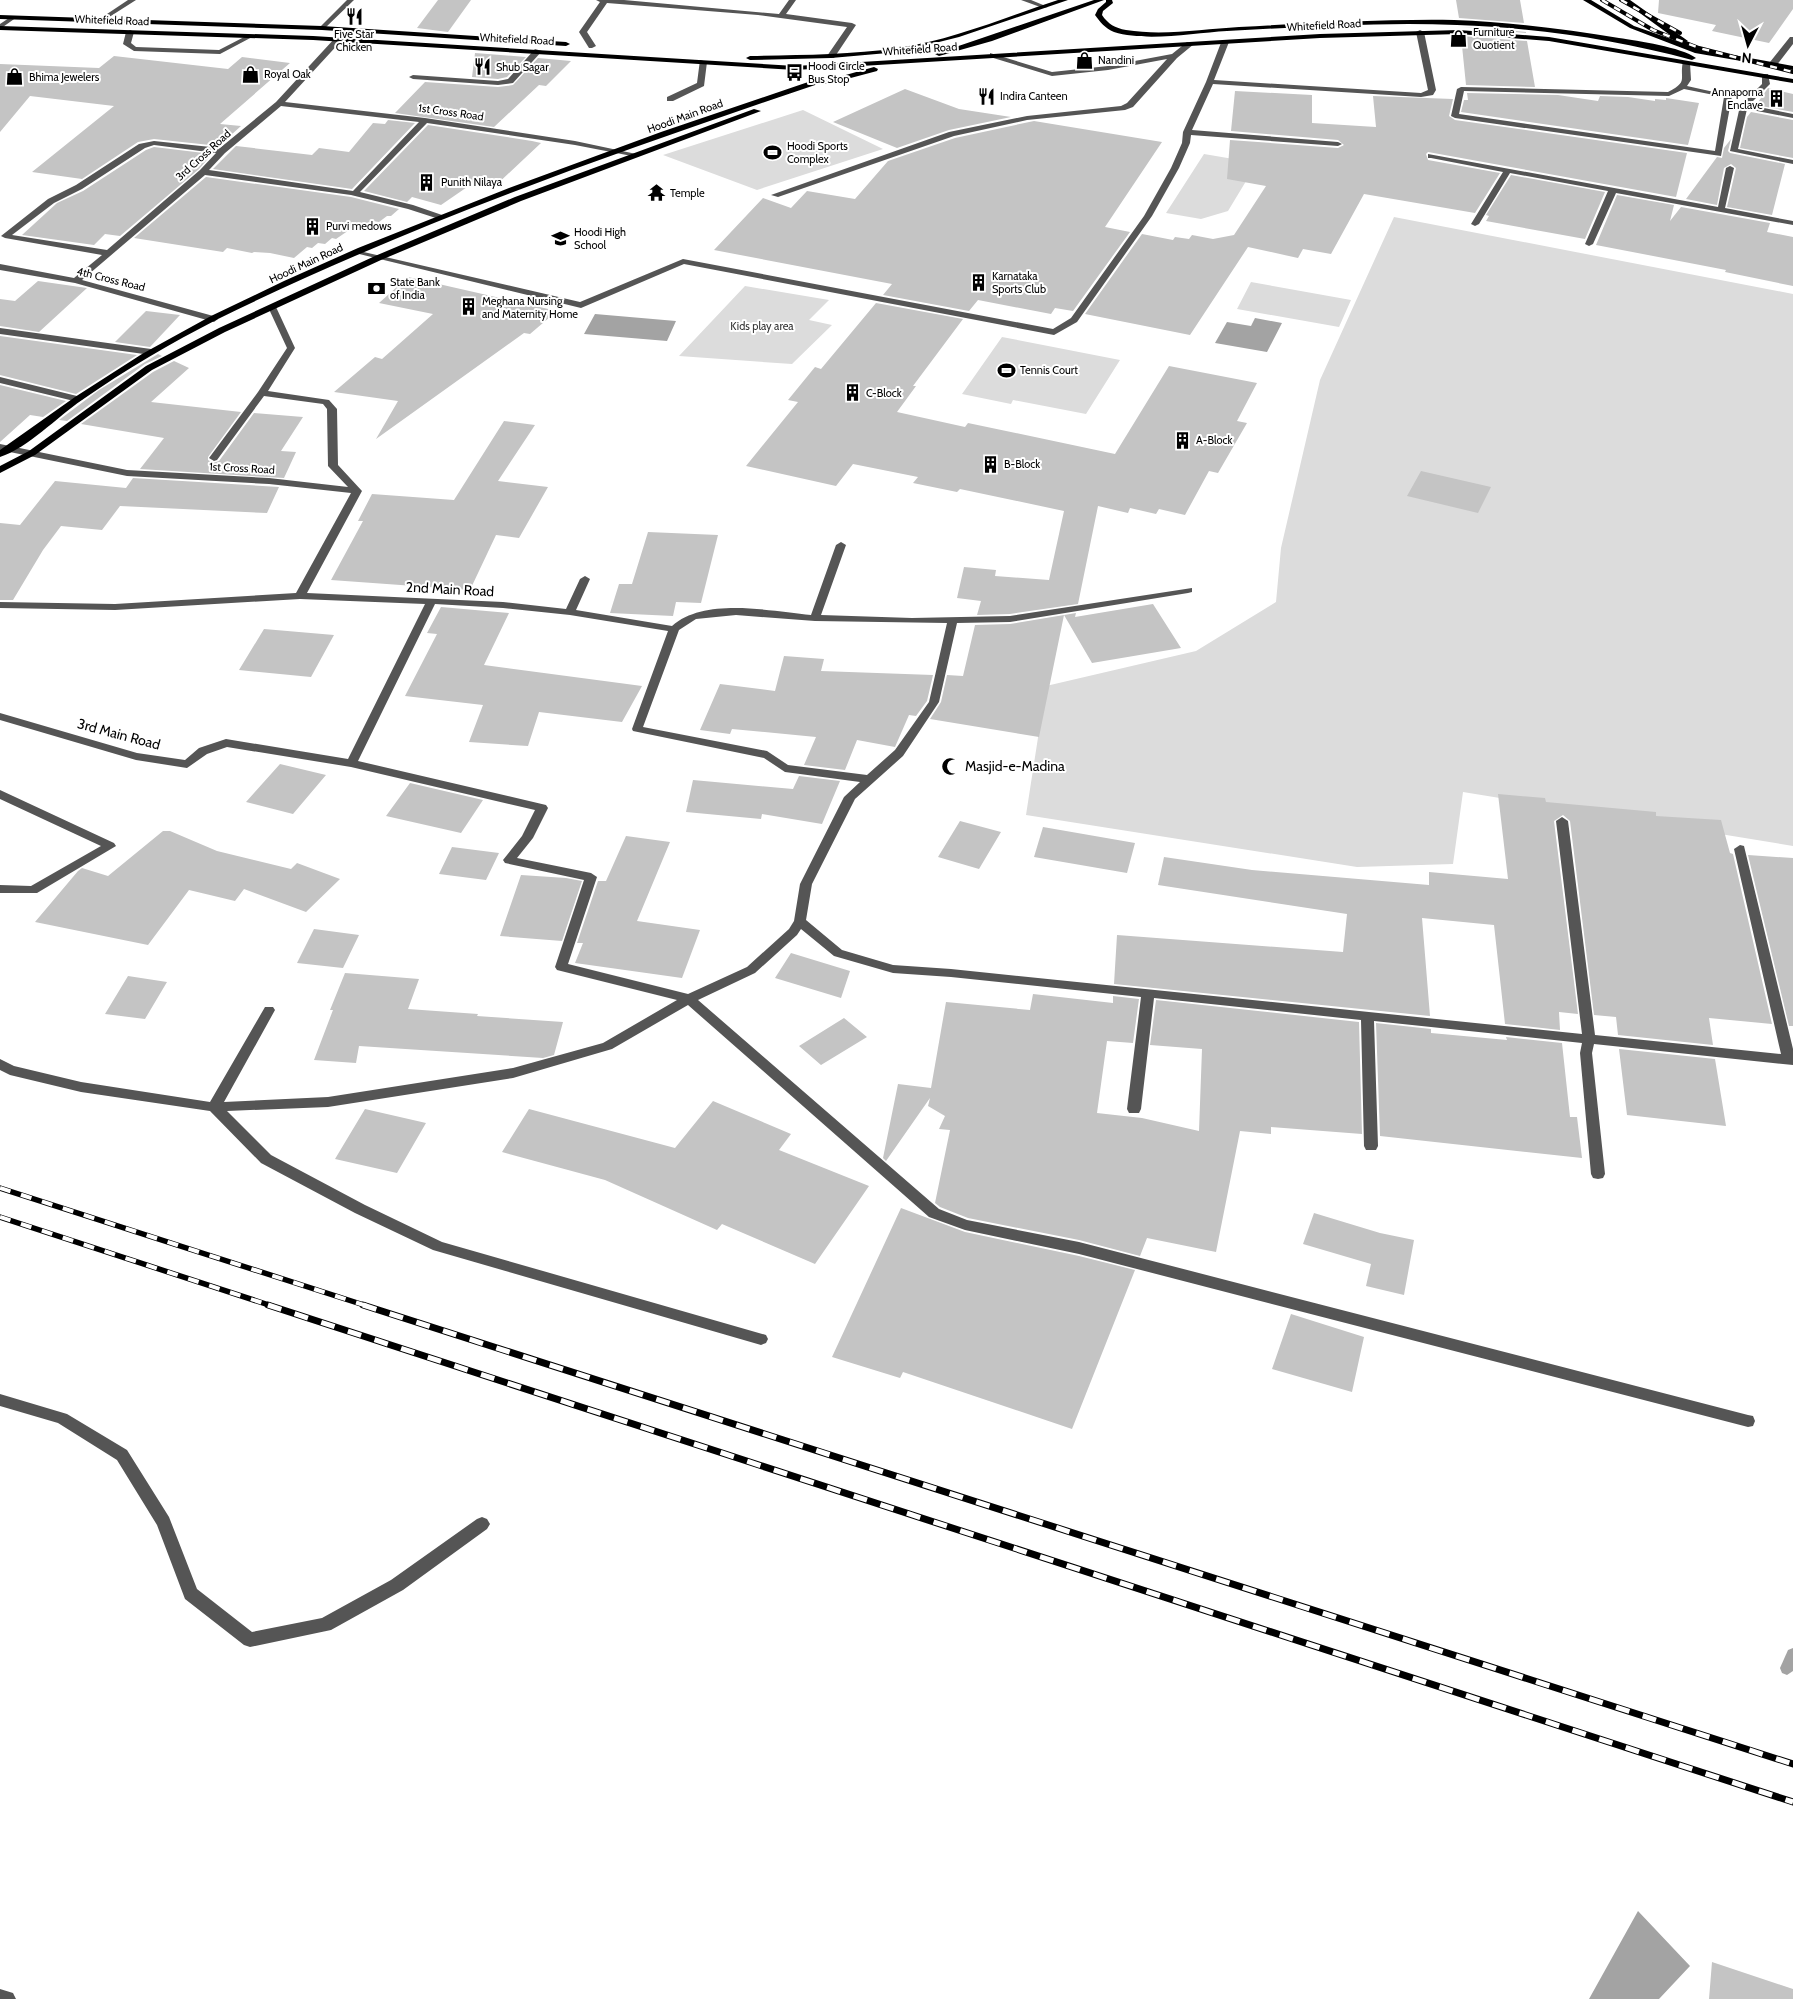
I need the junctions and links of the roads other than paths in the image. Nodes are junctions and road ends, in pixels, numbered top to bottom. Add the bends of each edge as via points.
1 (133, 0) edge
2 (351, 0) edge
3 (598, 0) edge
4 (605, 0) edge
5 (716, 0) edge
6 (792, 0) edge
7 (1024, 0) edge
8 (1065, 0) edge
9 (1101, 0) edge
10 (1109, 0) edge
11 (1586, 0) edge
12 (1625, 0) edge
13 (1045, 7) junction
14 (708, 9) junction
15 (781, 16) junction
16 (0, 17) edge
17 (14, 17) junction
18 (101, 20) junction
19 (0, 28) edge
20 (322, 28) junction
21 (130, 32) junction
22 (1420, 32) junction
23 (250, 36) junction
24 (1793, 39) edge
25 (338, 40) junction
26 (1225, 42) junction
27 (1190, 44) junction
28 (572, 45) dead end
29 (582, 45) dead end
30 (592, 46) junction
31 (602, 47) dead end
32 (538, 51) junction
33 (671, 52) dead end
34 (1698, 52) junction
35 (993, 55) junction
36 (831, 56) junction
37 (1174, 56) junction
38 (703, 62) junction
39 (897, 62) junction
40 (1686, 63) junction
41 (1773, 64) junction
42 (1793, 68) edge
43 (1718, 69) junction
44 (1765, 76) junction
45 (413, 77) dead end
46 (828, 82) junction
47 (1210, 82) junction
48 (1793, 82) edge
49 (1683, 87) junction
50 (670, 99) dead end
51 (279, 104) junction
52 (1744, 106) junction
53 (1793, 116) edge
54 (425, 120) junction
55 (1186, 132) junction
56 (1338, 144) dead end
57 (222, 151) junction
58 (619, 151) junction
59 (637, 155) junction
60 (1431, 156) dead end
61 (1793, 162) edge
62 (1730, 168) dead end
63 (1508, 170) junction
64 (203, 172) junction
65 (1613, 190) junction
66 (354, 194) junction
67 (775, 195) dead end
68 (1720, 209) junction
69 (438, 217) junction
70 (1793, 223) edge
71 (1475, 224) dead end
72 (1589, 244) dead end
73 (355, 252) junction
74 (107, 253) junction
75 (378, 258) junction
76 (0, 267) edge
77 (76, 281) junction
78 (272, 307) junction
79 (214, 318) junction
80 (0, 330) edge
81 (151, 352) junction
82 (0, 380) edge
83 (262, 393) junction
84 (78, 399) junction
85 (3, 450) edge
86 (32, 453) junction
87 (214, 458) dead end
88 (0, 470) edge
89 (357, 491) junction
90 (841, 545) dead end
91 (585, 579) dead end
92 (1188, 590) dead end
93 (300, 596) junction
94 (432, 601) junction
95 (0, 605) edge
96 (570, 612) junction
97 (815, 618) junction
98 (953, 620) junction
99 (674, 629) junction
100 (0, 716) edge
101 (351, 763) junction
102 (868, 778) junction
103 (0, 794) edge
104 (1562, 820) dead end
105 (1740, 849) dead end
106 (0, 889) edge
107 (800, 922) junction
108 (1148, 993) junction
109 (689, 999) junction
110 (269, 1010) dead end
111 (1366, 1015) junction
112 (1589, 1038) junction
113 (1791, 1059) edge
114 (0, 1064) edge
115 (214, 1107) junction
116 (1134, 1109) dead end
117 (1371, 1146) dead end
118 (1598, 1174) dead end
119 (762, 1339) dead end
120 (0, 1400) edge
121 (1748, 1421) dead end
122 (482, 1524) dead end
123 (0, 1998) edge
124 (7, 1999) edge

1 - 18 street
2 - 20 street
3 - 4 street
4 - 14 street
4 - 30 street via 583,32
5 - 14 street
6 - 15 street
7 - 13 street
8 - 13 main road
9 - 39 main road via 970,46
10 - 43 main road, Whitefield Road via 1110,3 1098,15 1108,27 1123,32 1387,21 1502,24 1552,28 1671,50
11 - 34 main road via 1632,27
12 - 34 main road
13 - 36 main road, Whitefield Road via 957,36 900,50
14 - 15 street
15 - 36 street via 852,25
16 - 17 main road, Whitefield Road
17 - 18 main road, Whitefield Road
17 - 19 street
18 - 20 main road, Whitefield Road
19 - 21 main road, Whitefield Road
20 - 28 main road, Whitefield Road
21 - 23 main road, Whitefield Road
21 - 23 street via 127,44 134,49 202,53 226,50
22 - 26 main road, Whitefield Road
22 - 40 main road, Whitefield Road via 1550,39
22 - 47 street via 1430,93
23 - 25 main road, Whitefield Road
24 - 41 street
25 - 32 main road, Whitefield Road
25 - 51 street, 3rd Cross Road
26 - 27 main road, Whitefield Road
26 - 47 street
27 - 35 main road, Whitefield Road
27 - 37 street
29 - 30 main road
30 - 31 main road
32 - 38 main road, Whitefield Road
32 - 45 street via 510,81 492,83
33 - 36 main road, Whitefield Road via 750,58
34 - 41 main road
35 - 37 street via 1052,74
35 - 39 main road, Whitefield Road
37 - 67 street via 1130,104 1122,108 1027,118 952,134
38 - 39 main road, Whitefield Road via 795,68
38 - 50 street via 701,84
39 - 46 main road
40 - 43 main road, Whitefield Road
40 - 49 street via 1687,80
41 - 42 main road
43 - 44 main road, Whitefield Road
44 - 48 main road, Whitefield Road
44 - 52 street via 1766,84
46 - 58 main road, Hoodi Main Road via 817,82
46 - 59 main road via 825,86
47 - 55 street
49 - 49 street via 1728,96 1718,154 1455,116 1461,89 1669,94
51 - 54 street, 1st Cross Road
51 - 57 street, 3rd Cross Road
52 - 53 street
52 - 61 street via 1734,151
54 - 58 street, 1st Cross Road
54 - 66 street
55 - 56 street
55 - 75 street via 1186,143 1176,168 1148,216 1074,320 1054,332 683,261 581,305
57 - 64 street, 3rd Cross Road
57 - 74 street via 154,143 142,146 79,187 51,201 5,236
58 - 59 street, 1st Cross Road
58 - 69 main road, Hoodi Main Road
59 - 75 main road via 518,198
60 - 63 street
62 - 68 street
63 - 65 street
63 - 71 street
64 - 66 street
64 - 74 street, 3rd Cross Road
65 - 68 street
65 - 72 street
66 - 69 street via 414,207
68 - 70 street
69 - 73 main road, Hoodi Main Road
73 - 75 street
73 - 79 main road, Hoodi Main Road
74 - 77 street, 3rd Cross Road
75 - 78 main road
76 - 77 street, 4th Cross Road
77 - 79 street, 4th Cross Road
78 - 83 street via 291,348
78 - 86 main road via 149,368
79 - 81 main road, Hoodi Main Road
80 - 81 street
81 - 84 main road, Hoodi Main Road
82 - 84 street
83 - 87 street
83 - 89 street via 326,402 332,409 333,466
84 - 85 main road, Hoodi Main Road
85 - 86 street, 1st Cross Road
86 - 88 main road
86 - 89 street, 1st Cross Road via 127,473 269,481
89 - 93 street
90 - 97 street
91 - 96 street
92 - 98 street via 1010,619
93 - 94 street, 2nd Main Road
93 - 95 street, 2nd Main Road via 115,607
94 - 96 street, 2nd Main Road
94 - 101 street
96 - 99 street, 2nd Main Road
97 - 98 street
97 - 99 street via 714,612 693,616
98 - 102 street via 934,702 899,753
99 - 102 street via 637,729 767,754 786,768
100 - 101 street, 3rd Main Road via 136,756 188,764 203,751 226,743
101 - 109 street via 542,808 527,838 508,860 591,876 561,967
102 - 107 street via 850,796 806,884
103 - 106 street via 110,846 33,890
104 - 112 street
105 - 113 street
107 - 108 street via 838,952 893,968
107 - 109 street via 751,970
108 - 111 street
108 - 116 street
109 - 115 street via 607,1046 513,1073 328,1102
109 - 121 street via 934,1213 965,1224 1088,1250
110 - 115 street
111 - 112 street
111 - 117 street
112 - 113 street
112 - 118 street via 1586,1052
114 - 115 street via 10,1070 81,1087
115 - 119 street via 266,1159 438,1246
120 - 122 street via 62,1418 122,1455 164,1522 190,1594 250,1640 325,1625 397,1585
123 - 124 street

